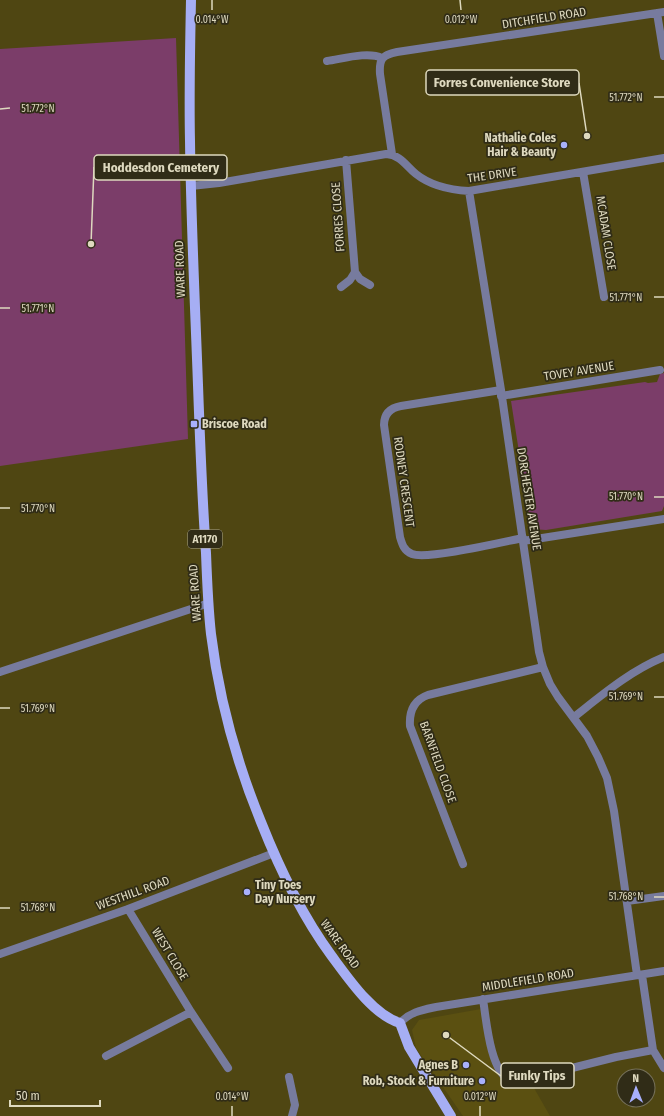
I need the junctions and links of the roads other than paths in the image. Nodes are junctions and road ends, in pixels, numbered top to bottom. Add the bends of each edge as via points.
1 (191, 0) edge
2 (660, 12) edge
3 (664, 56) edge
4 (382, 58) junction
5 (327, 61) dead end
6 (392, 154) junction
7 (664, 158) edge
8 (346, 160) junction
9 (583, 172) junction
10 (191, 186) junction
11 (469, 191) junction
12 (355, 272) junction
13 (370, 285) dead end
14 (341, 287) dead end
15 (604, 297) dead end
16 (660, 370) dead end
17 (501, 393) junction
18 (664, 519) edge
19 (523, 540) junction
20 (208, 603) junction
21 (664, 657) edge
22 (543, 667) junction
23 (0, 672) edge
24 (574, 717) junction
25 (274, 853) junction
26 (463, 864) dead end
27 (664, 896) edge
28 (626, 901) junction
29 (128, 908) junction
30 (0, 954) edge
31 (664, 971) edge
32 (639, 975) junction
33 (483, 1000) junction
34 (191, 1012) junction
35 (400, 1023) junction
36 (653, 1050) junction
37 (106, 1056) dead end
38 (228, 1068) dead end
39 (664, 1068) edge
40 (289, 1077) dead end
41 (294, 1112) edge
42 (451, 1116) edge

1 - 10 main road, WARE ROAD / A1170
2 - 3 street
2 - 4 street, DITCHFIELD ROAD via 397,52
4 - 5 street, DITCHFIELD ROAD via 365,55
4 - 6 street via 380,74
6 - 8 street
6 - 11 street, THE DRIVE via 432,183 449,189
7 - 9 street, THE DRIVE
8 - 10 street
8 - 12 street, FORRES CLOSE
9 - 11 street, THE DRIVE
9 - 15 street, MCADAM CLOSE
10 - 20 main road, WARE ROAD / A1170
11 - 17 street, DORCHESTER AVENUE
12 - 13 street via 360,279
12 - 14 street
16 - 17 street, TOVEY AVENUE
17 - 19 street, DORCHESTER AVENUE
17 - 19 street, RODNEY CRESCENT via 401,406 388,412 384,425 399,529 405,549 411,554 421,556
18 - 19 street, RODNEY CRESCENT
19 - 22 street, DORCHESTER AVENUE
20 - 23 street
20 - 25 main road, WARE ROAD / A1170 via 216,668 229,728 246,783
21 - 24 street via 633,673
22 - 24 street, DORCHESTER AVENUE via 554,691
22 - 26 street, BARNFIELD CLOSE via 428,695 420,698 411,710 410,726
24 - 28 street, DORCHESTER AVENUE via 605,771 611,793
25 - 29 street, WESTHILL ROAD
25 - 35 main road, WARE ROAD / A1170 via 305,917 338,964 378,1010
27 - 28 street
28 - 32 street, DORCHESTER AVENUE
29 - 30 street, WESTHILL ROAD
29 - 34 street, WEST CLOSE
31 - 32 street, MIDDLEFIELD ROAD
32 - 33 street, MIDDLEFIELD ROAD
32 - 36 street, DORCHESTER AVENUE
33 - 35 street, MIDDLEFIELD ROAD via 416,1012
33 - 36 street via 494,1057 502,1072 511,1080 532,1078
34 - 37 street
34 - 38 street, WEST CLOSE
35 - 42 main road via 409,1047
36 - 39 street
40 - 41 street

